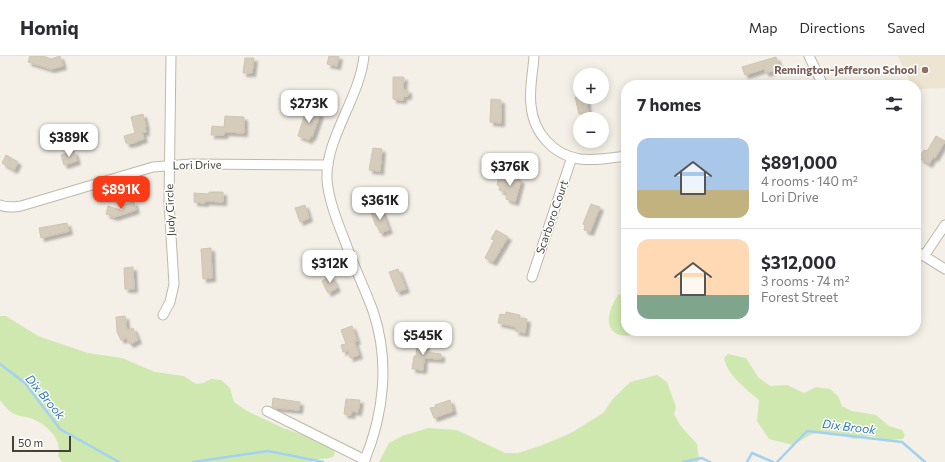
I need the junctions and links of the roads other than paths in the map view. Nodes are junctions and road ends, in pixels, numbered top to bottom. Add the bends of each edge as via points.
1 (171, 56) edge
2 (364, 56) edge
3 (534, 56) edge
4 (809, 56) edge
5 (821, 80) edge
6 (572, 157) junction
7 (621, 157) edge
8 (169, 165) junction
9 (328, 165) junction
10 (0, 204) edge
11 (945, 225) edge
12 (921, 253) edge
13 (921, 255) edge
14 (945, 269) edge
15 (532, 277) dead end
16 (163, 315) dead end
17 (267, 411) dead end
18 (365, 461) edge

1 - 8 street, Judy Circle
2 - 9 street via 360,76
3 - 6 street via 530,103 535,123 546,141
4 - 5 street
6 - 7 street via 598,160
6 - 15 street, Scarboro Court
8 - 9 street, Lori Drive
8 - 10 street, Lori Drive via 138,171 21,206 6,207
8 - 16 street, Judy Circle via 169,214 174,284 170,302
9 - 18 street via 330,196 373,312 383,361 381,408
11 - 12 street
13 - 14 street
17 - 18 street

